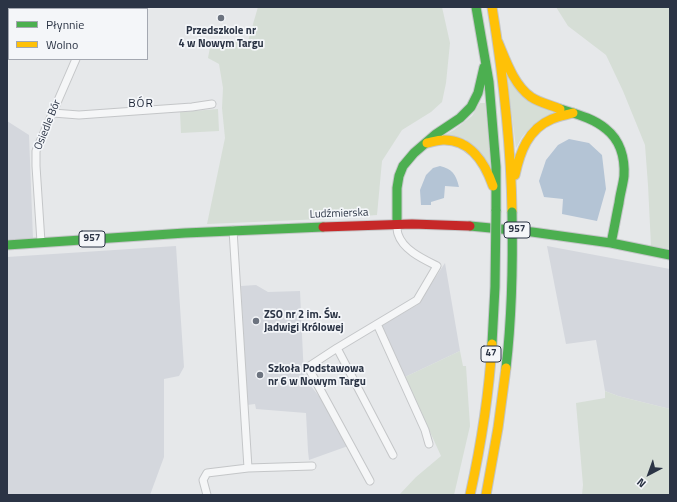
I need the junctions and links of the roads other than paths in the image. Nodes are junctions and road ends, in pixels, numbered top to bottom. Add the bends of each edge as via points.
1 (476, 7) edge
2 (492, 7) edge
3 (498, 42) junction
4 (76, 60) edge
5 (486, 61) junction
6 (212, 104) dead end
7 (53, 113) junction
8 (573, 113) junction
9 (427, 143) junction
10 (512, 191) junction
11 (496, 194) junction
12 (397, 224) junction
13 (233, 230) junction
14 (41, 242) junction
15 (611, 243) junction
16 (7, 244) edge
17 (670, 256) edge
18 (377, 324) junction
19 (337, 348) junction
20 (429, 444) dead end
21 (393, 455) dead end
22 (312, 466) dead end
23 (248, 468) junction
24 (370, 481) dead end
25 (207, 495) edge
26 (470, 495) edge
27 (486, 495) edge

1 - 5 main road, 47
2 - 3 main road, 47
3 - 8 main road via 511,73 530,96
3 - 10 main road, 47 via 507,115
4 - 7 street, Osiedle Bór
5 - 9 main road via 472,106 462,118
5 - 11 main road, 47 via 495,152
6 - 7 street via 79,116
7 - 14 street, Osiedle Bór via 36,150
8 - 10 main road via 549,120 532,133 519,157
8 - 15 main road via 594,120 604,127 617,140 623,157 624,176
9 - 11 main road via 452,141 470,149 483,163
9 - 12 main road via 407,161 399,175
10 - 27 main road, 47, bridge via 513,270 507,363
11 - 26 main road, 47, bridge via 496,282 490,375
12 - 13 main road, Ludźmierska / 957
12 - 15 main road, Ludźmierska / 957 via 485,227
12 - 18 street via 398,234 403,243 420,257 437,266 417,300
13 - 14 main road, Ludźmierska / 957
13 - 23 street
14 - 16 main road, Ludźmierska / 957
15 - 17 main road, Ludźmierska / 957
18 - 19 street
18 - 20 street
19 - 21 street
19 - 24 street via 308,367
22 - 23 street
23 - 25 street via 207,473 202,480

